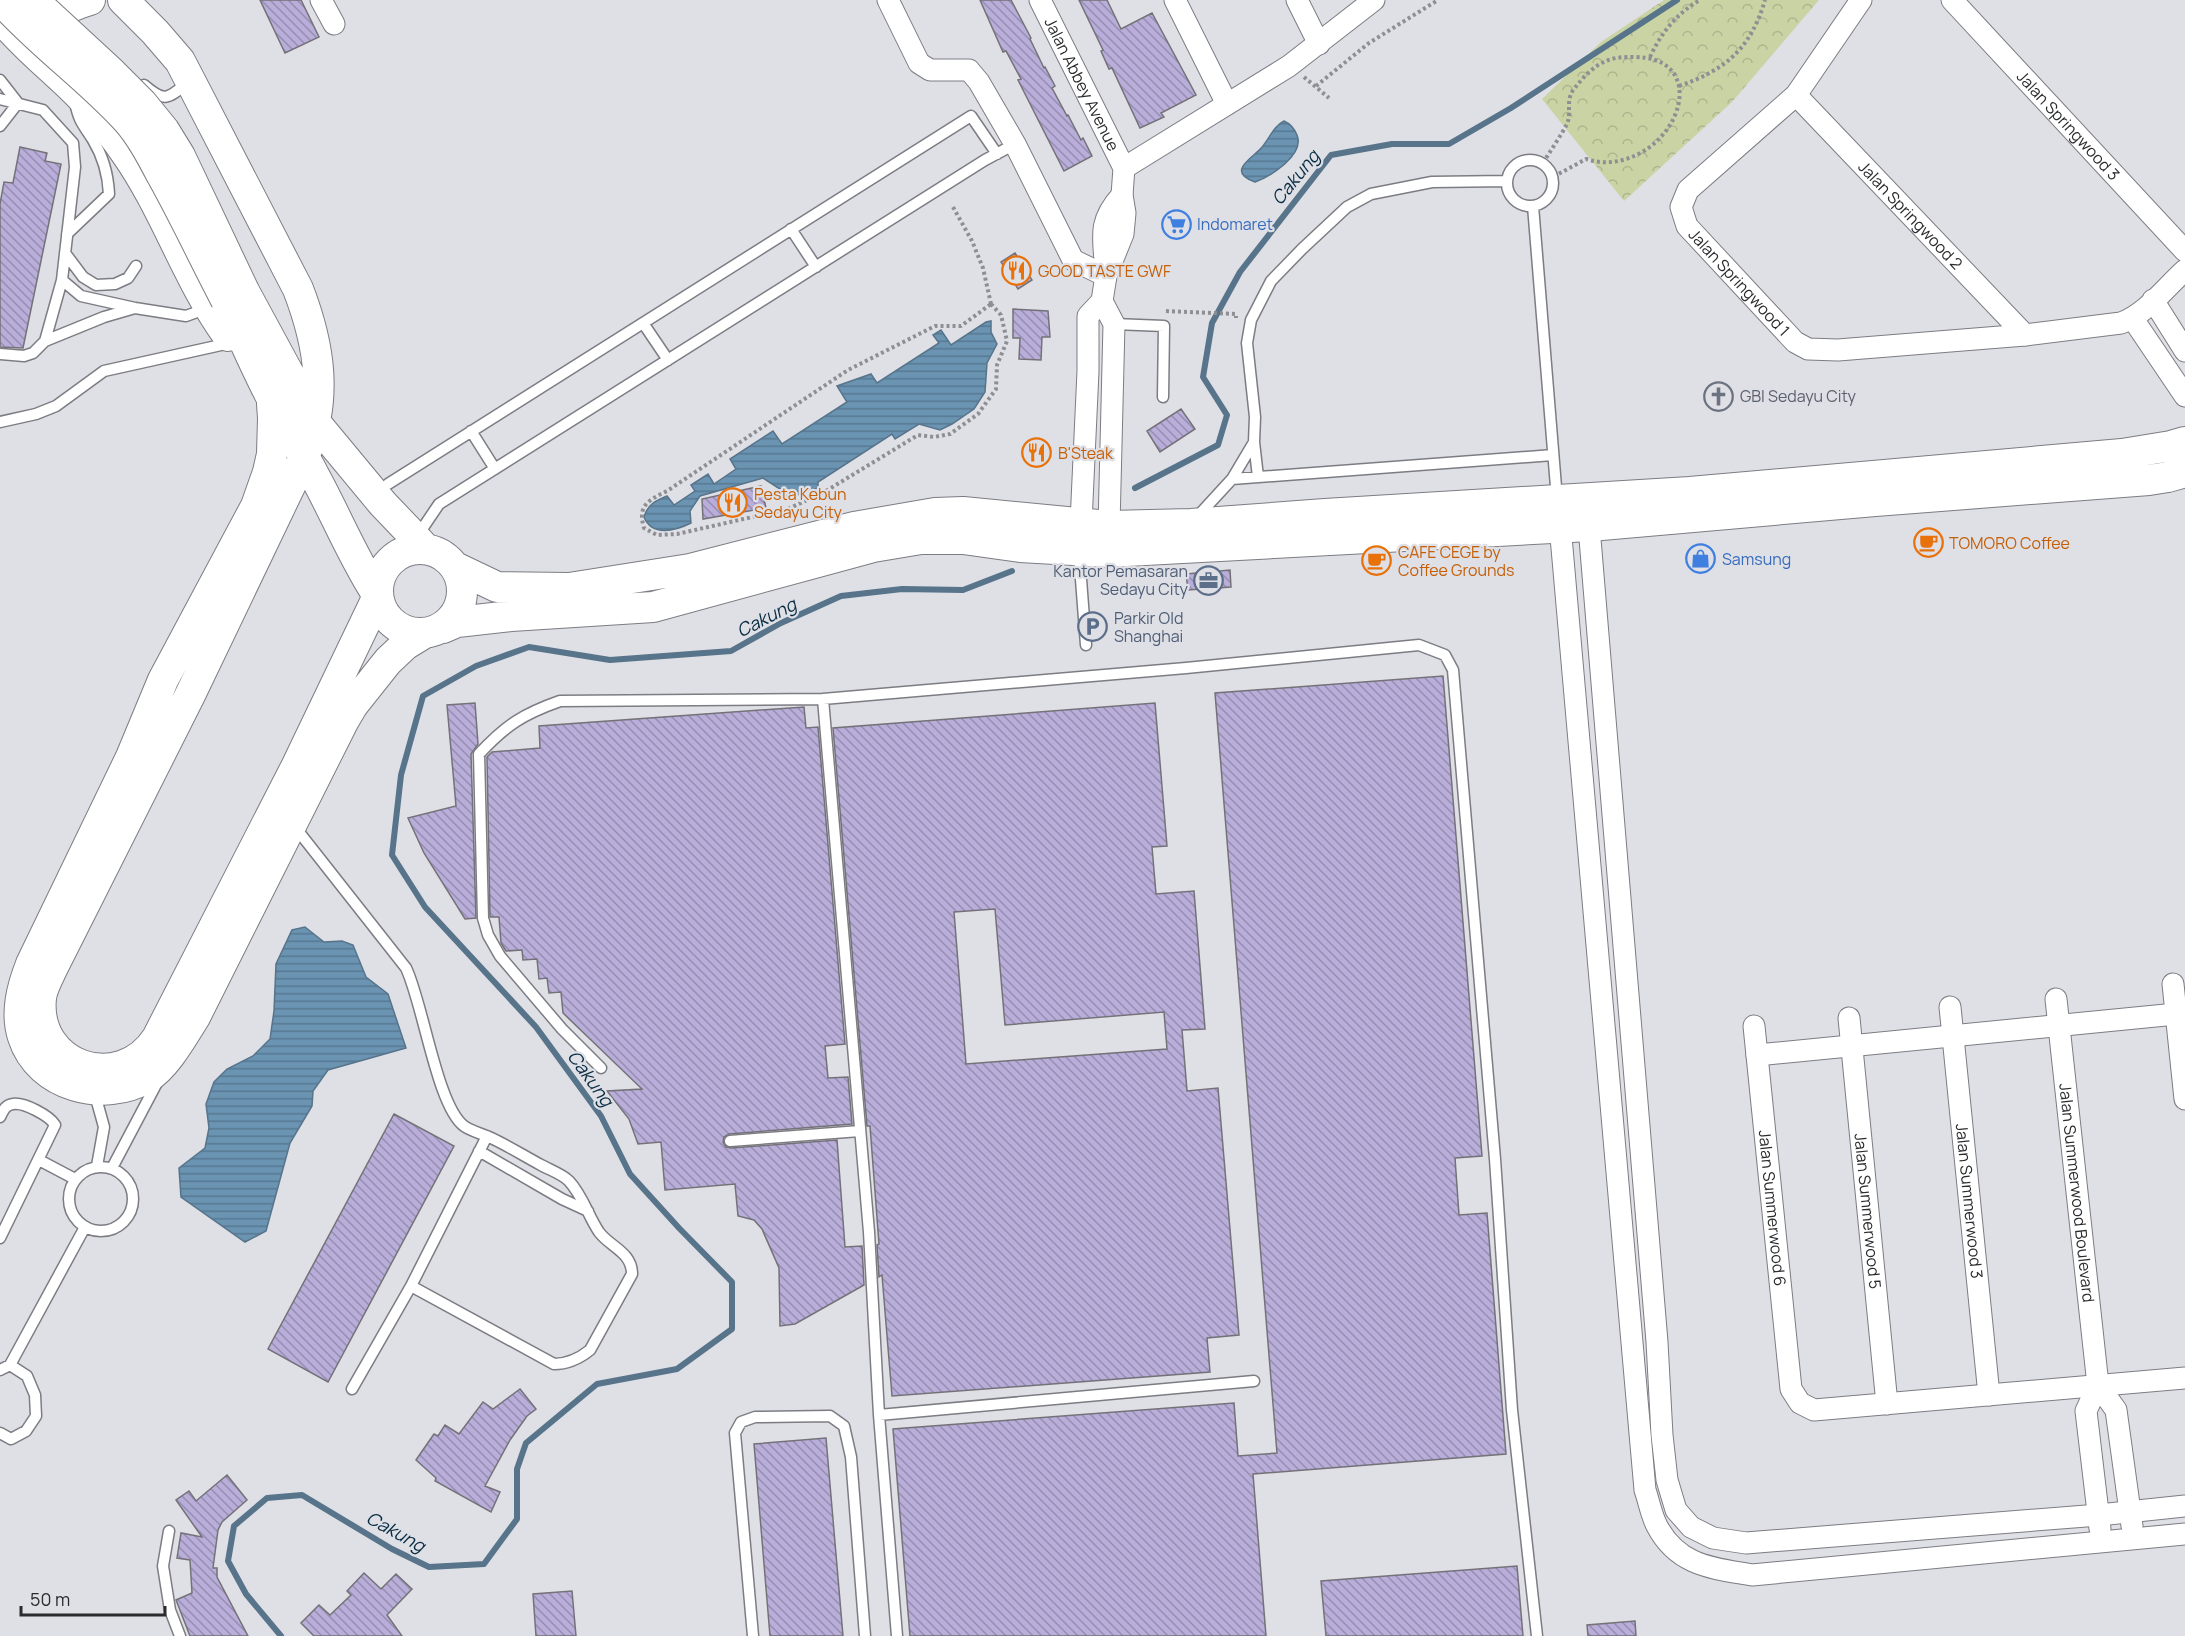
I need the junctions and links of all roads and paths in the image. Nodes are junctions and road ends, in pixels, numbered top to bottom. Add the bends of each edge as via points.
1 (1, 0) edge
2 (33, 0) edge
3 (90, 0) edge
4 (123, 0) edge
5 (321, 0) edge
6 (888, 0) edge
7 (1040, 0) edge
8 (1175, 0) edge
9 (1297, 0) edge
10 (1374, 0) edge
11 (1438, 0) edge
12 (1700, 0) edge
13 (1765, 0) edge
14 (1861, 0) edge
15 (1952, 0) edge
16 (0, 17) edge
17 (334, 24) dead end
18 (1319, 44) junction
19 (102, 49) dead end
20 (1650, 57) junction
21 (42, 62) junction
22 (118, 63) dead end
23 (1289, 66) junction
24 (134, 76) dead end
25 (0, 80) edge
26 (190, 80) junction
27 (1316, 86) junction
28 (1679, 86) junction
29 (72, 88) junction
30 (1796, 95) junction
31 (1329, 98) dead end
32 (0, 99) edge
33 (18, 104) junction
34 (1227, 104) junction
35 (0, 126) edge
36 (1006, 149) junction
37 (1543, 163) junction
38 (1124, 168) junction
39 (1553, 177) junction
40 (1507, 181) junction
41 (953, 207) dead end
42 (1533, 207) junction
43 (791, 230) junction
44 (67, 234) junction
45 (2185, 251) edge
46 (65, 253) junction
47 (136, 266) dead end
48 (816, 267) junction
49 (2185, 270) edge
50 (1106, 276) junction
51 (62, 280) junction
52 (226, 300) junction
53 (2153, 300) junction
54 (1102, 301) junction
55 (991, 304) junction
56 (135, 308) junction
57 (1202, 312) dead end
58 (1236, 314) dead end
59 (2133, 319) junction
60 (643, 323) junction
61 (1114, 324) junction
62 (2025, 335) junction
63 (45, 341) junction
64 (233, 343) junction
65 (2185, 351) edge
66 (0, 354) edge
67 (668, 360) junction
68 (255, 364) junction
69 (2185, 396) edge
70 (271, 397) junction
71 (1163, 397) dead end
72 (0, 422) edge
73 (315, 422) junction
74 (471, 431) junction
75 (1254, 442) junction
76 (2185, 442) edge
77 (1553, 455) junction
78 (304, 457) junction
79 (495, 469) junction
80 (2185, 472) edge
81 (1258, 477) junction
82 (1232, 479) junction
83 (388, 484) dead end
84 (1573, 513) junction
85 (1191, 524) junction
86 (1094, 538) junction
87 (421, 544) junction
88 (455, 567) junction
89 (378, 596) junction
90 (433, 631) junction
91 (1086, 645) dead end
92 (160, 686) junction
93 (824, 699) junction
94 (187, 700) junction
95 (283, 814) junction
96 (2173, 984) dead end
97 (2056, 999) dead end
98 (1627, 1006) junction
99 (1950, 1007) dead end
100 (1604, 1010) junction
101 (2176, 1014) junction
102 (1849, 1018) dead end
103 (2059, 1025) junction
104 (1754, 1026) dead end
105 (1953, 1036) junction
106 (1852, 1046) junction
107 (173, 1049) junction
108 (1756, 1055) junction
109 (601, 1068) dead end
110 (94, 1090) junction
111 (2185, 1099) edge
112 (0, 1117) edge
113 (860, 1131) junction
114 (487, 1136) junction
115 (730, 1141) dead end
116 (480, 1151) junction
117 (39, 1160) junction
118 (97, 1166) junction
119 (112, 1168) junction
120 (75, 1179) junction
121 (588, 1211) junction
122 (85, 1227) junction
123 (0, 1238) edge
124 (411, 1286) junction
125 (5, 1367) edge
126 (2185, 1378) edge
127 (1254, 1381) dead end
128 (2098, 1385) junction
129 (352, 1389) dead end
130 (1989, 1395) junction
131 (1887, 1404) junction
132 (879, 1414) junction
133 (0, 1433) edge
134 (2185, 1506) edge
135 (2130, 1512) junction
136 (2098, 1515) junction
137 (169, 1530) dead end
138 (2185, 1534) edge
139 (2134, 1538) junction
140 (2185, 1539) edge
141 (2102, 1542) junction
142 (180, 1636) edge
143 (753, 1636) edge
144 (865, 1636) edge
145 (897, 1636) edge
146 (1537, 1636) edge

1 - 52 main road, bridge via 128,121 171,191
2 - 52 main road, bridge via 111,72 164,130 180,156
3 - 21 main road via 69,8 41,28 36,44
4 - 26 main road via 175,55
5 - 17 street
6 - 36 street via 919,63 930,70 969,70 979,82
7 - 38 street, Jalan Abbey Avenue
8 - 34 street
9 - 18 street
10 - 18 street
11 - 27 path via 1370,43
12 - 20 path via 1680,13 1657,41
13 - 28 path via 1754,29 1733,58 1717,70
14 - 30 street
15 - 45 street, Jalan Springwood 3
16 - 21 main road
18 - 23 street
19 - 22 lane
20 - 28 path via 1665,65
20 - 37 path via 1615,57 1589,73 1571,92 1568,122
21 - 29 main road
23 - 27 path
23 - 34 street
24 - 26 lane via 157,97 166,98
25 - 33 lane
26 - 73 main road via 298,289 311,323 319,388
27 - 31 path
28 - 39 path via 1675,118 1655,143 1620,161 1598,163 1586,159
29 - 44 lane via 78,119 94,141 108,175 109,194
29 - 52 main road via 126,153 159,209
30 - 62 street, Jalan Springwood 2
30 - 62 street, Jalan Springwood 1 via 1688,190 1681,207 1687,226 1795,342 1808,349 1838,350
32 - 33 lane
33 - 35 lane
33 - 44 lane via 43,110 74,143
34 - 38 street
36 - 43 lane via 971,116
36 - 48 lane
36 - 50 street via 1073,260
37 - 39 lane
37 - 40 lane via 1520,162
38 - 50 street via 1123,234
39 - 42 lane via 1553,192
40 - 42 lane via 1516,201
40 - 75 lane via 1432,182 1371,194 1347,207 1302,249 1271,281 1251,320 1247,343
41 - 55 path via 983,268
42 - 77 lane
43 - 48 lane
43 - 60 lane
44 - 46 lane
46 - 47 lane via 83,277 96,285 115,284 128,278
46 - 51 lane
48 - 67 lane
49 - 53 street
50 - 54 street
51 - 56 lane via 81,296
51 - 63 lane
52 - 56 lane via 186,316
52 - 64 main road
52 - 68 main road
52 - 73 main road
53 - 59 street
53 - 65 street
54 - 61 street
54 - 86 street via 1088,316
55 - 55 path via 1001,315 1007,341 997,365 996,389 978,414 950,434 918,435 826,492 788,509 677,534 657,535 644,528 640,516 652,498 848,370 935,326 961,326
56 - 63 lane
57 - 58 path
59 - 62 street
59 - 69 street
60 - 67 lane
60 - 74 lane
61 - 71 lane via 1164,326
61 - 86 street
63 - 66 lane via 24,356
64 - 68 main road
64 - 72 lane via 104,371 56,406
67 - 79 lane
68 - 70 main road
70 - 78 main road
70 - 92 main road via 273,436 264,487
73 - 78 main road
73 - 87 main road
74 - 79 lane
74 - 83 lane
75 - 81 lane
75 - 82 lane
76 - 84 main road via 2122,454 1690,492
77 - 81 lane
77 - 84 lane
78 - 89 main road
78 - 94 main road
79 - 87 lane via 439,504
80 - 84 main road via 2149,480 1875,501
81 - 82 lane
82 - 85 lane
84 - 85 main road via 1325,514
84 - 86 main road
84 - 98 street
84 - 100 street
85 - 86 main road
86 - 88 main road via 963,512 935,513 854,527 690,569 569,588 496,586
86 - 90 main road via 1020,547 963,539 921,539 873,547 653,607 511,616 457,622
86 - 91 lane
87 - 88 main road
87 - 89 main road via 391,561 383,571
88 - 90 main road via 462,600 452,620
89 - 90 main road via 382,609 395,625 403,630
89 - 95 main road
90 - 95 main road via 405,645 388,661 353,705
92 - 94 main road
92 - 110 main road via 131,757 31,964 21,997 22,1032 33,1056 64,1082
93 - 109 lane via 560,701 512,723 479,754 483,918 488,935 513,972
93 - 113 lane
93 - 146 lane via 1419,645 1445,655 1453,670 1512,1410
94 - 95 main road via 41,996 45,1029 64,1056 97,1068 113,1069 128,1065 149,1050
95 - 107 main road via 195,1017
95 - 114 lane via 406,968 448,1106 462,1125
96 - 101 street
97 - 103 street, Jalan Summerwood Boulevard
98 - 100 street
98 - 136 street via 1667,1480 1676,1510 1691,1527 1713,1538 1746,1543
99 - 105 street, Jalan Summerwood 3
100 - 141 street via 1645,1490 1657,1525 1676,1552 1704,1566 1752,1575
101 - 103 street
101 - 111 street
102 - 106 street, Jalan Summerwood 5
103 - 105 street
103 - 128 street, Jalan Summerwood Boulevard
104 - 108 street, Jalan Summerwood 6
105 - 106 street
105 - 130 street, Jalan Summerwood 3
106 - 108 street
106 - 131 street, Jalan Summerwood 5
107 - 110 main road via 148,1078 124,1087
107 - 119 lane
108 - 131 street, Jalan Summerwood 6 via 1791,1389 1800,1403 1814,1410
110 - 118 lane via 104,1127
112 - 117 lane via 4,1108 22,1104 54,1122 55,1128
113 - 115 lane
113 - 132 lane
114 - 116 lane
114 - 121 lane via 566,1178
116 - 121 lane
116 - 124 lane
117 - 120 lane
117 - 123 lane
118 - 119 lane
118 - 120 lane
119 - 122 lane via 124,1176 133,1192 127,1219 112,1229 94,1231
120 - 122 lane via 69,1205
121 - 124 lane via 600,1234 625,1255 632,1274 590,1350 579,1358 554,1364
122 - 125 lane
124 - 129 lane
125 - 133 lane via 27,1376 35,1395 36,1416 26,1431 12,1439
126 - 128 street
127 - 132 lane
128 - 130 street
128 - 135 street via 2116,1410
128 - 136 street via 2086,1411
130 - 131 street
132 - 145 lane
134 - 135 street
135 - 136 street
135 - 139 street
136 - 141 street
137 - 142 lane via 163,1566 170,1610
138 - 139 street
138 - 140 street
139 - 141 street
143 - 144 lane via 735,1433 741,1422 755,1417 830,1416 844,1426 851,1457

